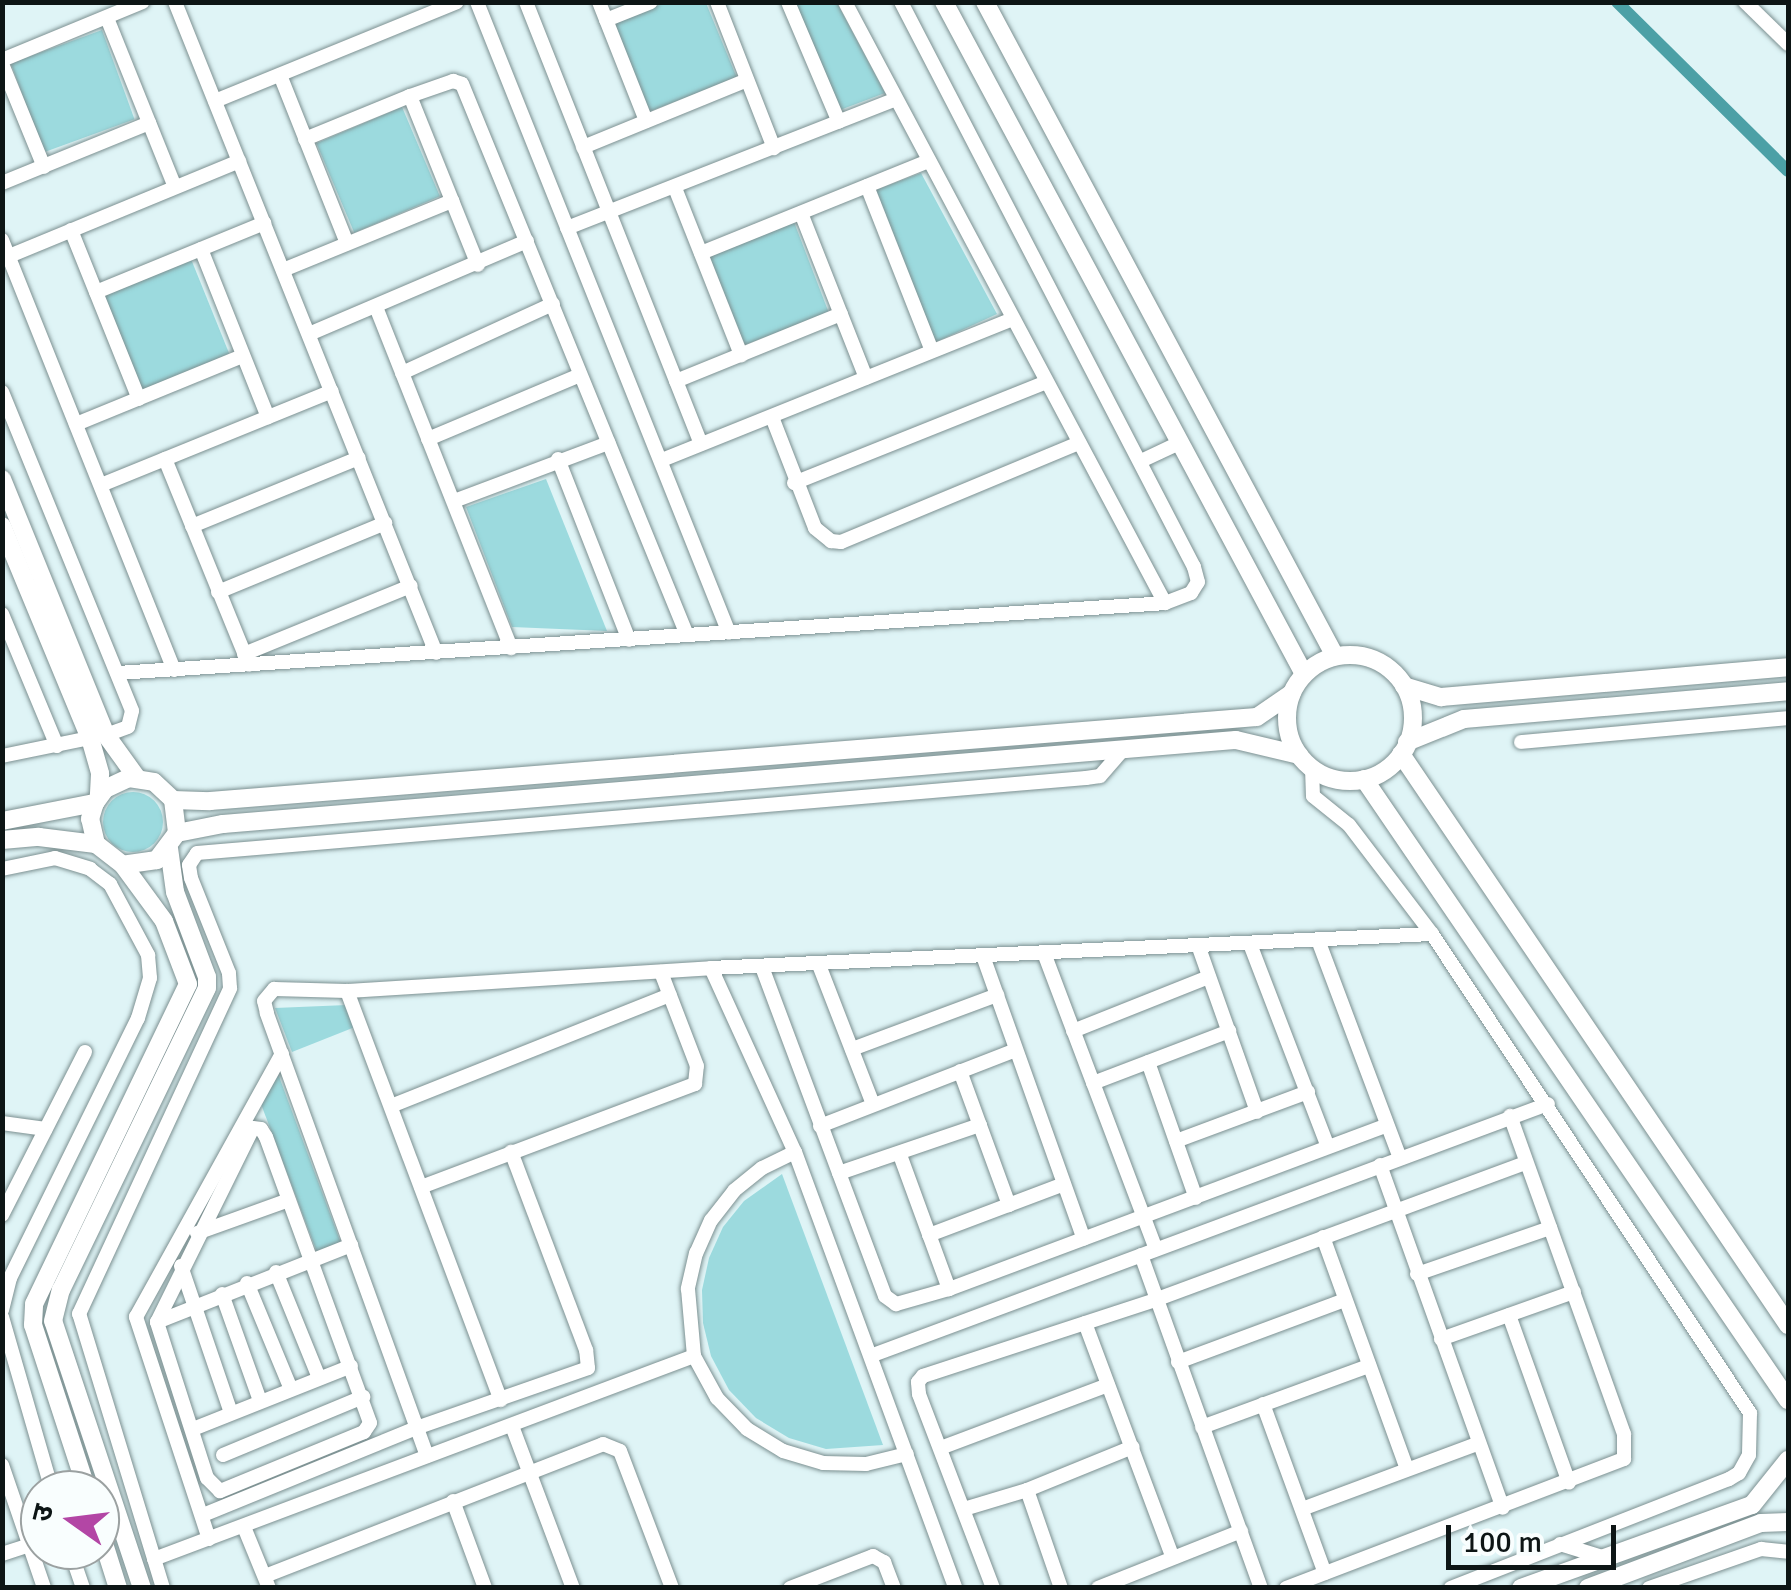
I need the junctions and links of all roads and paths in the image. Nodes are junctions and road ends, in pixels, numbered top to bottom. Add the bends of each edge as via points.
1 (144, 2) edge
2 (176, 2) edge
3 (458, 2) edge
4 (478, 2) edge
5 (526, 2) edge
6 (599, 2) edge
7 (651, 2) edge
8 (716, 2) edge
9 (788, 2) edge
10 (845, 2) edge
11 (901, 2) edge
12 (944, 2) edge
13 (984, 2) edge
14 (1745, 2) edge
15 (107, 18) junction
16 (606, 20) junction
17 (1788, 44) edge
18 (2, 62) edge
19 (280, 75) junction
20 (748, 80) junction
21 (410, 96) junction
22 (896, 99) junction
23 (216, 102) junction
24 (646, 121) junction
25 (838, 122) junction
26 (150, 124) junction
27 (305, 139) junction
28 (583, 146) junction
29 (774, 148) junction
30 (240, 161) junction
31 (929, 161) junction
32 (44, 166) junction
33 (2, 184) edge
34 (867, 186) junction
35 (175, 188) junction
36 (675, 188) junction
37 (452, 201) junction
38 (801, 212) junction
39 (610, 214) junction
40 (264, 224) junction
41 (567, 228) junction
42 (71, 230) junction
43 (2, 240) edge
44 (527, 241) junction
45 (347, 243) junction
46 (201, 250) junction
47 (701, 253) junction
48 (9, 256) junction
49 (478, 265) junction
50 (283, 270) junction
51 (96, 292) junction
52 (553, 304) junction
53 (376, 307) junction
54 (841, 314) junction
55 (1013, 318) junction
56 (309, 334) junction
57 (932, 351) junction
58 (741, 355) junction
59 (244, 356) junction
60 (402, 373) junction
61 (580, 375) junction
62 (866, 378) junction
63 (676, 381) junction
64 (1046, 382) junction
65 (332, 391) junction
66 (2, 392) edge
67 (138, 398) junction
68 (268, 417) junction
69 (772, 417) junction
70 (76, 424) junction
71 (428, 439) junction
72 (608, 443) junction
73 (1179, 443) junction
74 (701, 444) junction
75 (1080, 444) junction
76 (359, 458) junction
77 (558, 459) junction
78 (165, 460) junction
79 (662, 460) junction
80 (1141, 461) junction
81 (2, 479) edge
82 (794, 482) junction
83 (101, 486) junction
84 (454, 502) junction
85 (385, 524) junction
86 (2, 526) edge
87 (192, 526) junction
88 (410, 586) junction
89 (218, 592) junction
90 (1164, 603) junction
91 (2, 614) edge
92 (728, 633) junction
93 (687, 635) junction
94 (629, 640) junction
95 (511, 648) junction
96 (436, 653) junction
97 (1336, 656) junction
98 (246, 660) junction
99 (1788, 668) edge
100 (174, 670) junction
101 (118, 673) junction
102 (1304, 674) junction
103 (1404, 686) junction
104 (1788, 690) edge
105 (1292, 693) junction
106 (1788, 718) edge
107 (98, 737) junction
108 (1521, 742) dead end
109 (58, 746) junction
110 (1404, 748) junction
111 (1121, 752) junction
112 (2, 756) edge
113 (1305, 762) junction
114 (138, 778) junction
115 (1364, 779) junction
116 (97, 799) junction
117 (173, 800) junction
118 (2, 820) edge
119 (2, 840) edge
120 (173, 841) junction
121 (96, 844) junction
122 (123, 865) junction
123 (2, 869) edge
124 (208, 920) junction
125 (189, 929) junction
126 (1432, 934) junction
127 (1318, 940) junction
128 (1250, 944) junction
129 (1198, 945) junction
130 (174, 946) junction
131 (147, 952) junction
132 (1044, 953) junction
133 (983, 956) junction
134 (820, 965) junction
135 (711, 968) junction
136 (762, 968) junction
137 (661, 972) junction
138 (1209, 978) junction
139 (347, 991) junction
140 (670, 995) junction
141 (997, 995) junction
142 (1073, 1030) junction
143 (1229, 1032) junction
144 (852, 1049) junction
145 (1016, 1050) junction
146 (85, 1052) dead end
147 (282, 1054) junction
148 (1148, 1062) junction
149 (960, 1071) junction
150 (1092, 1083) junction
151 (1308, 1092) junction
152 (873, 1104) junction
153 (1548, 1104) junction
154 (391, 1106) junction
155 (1258, 1112) junction
156 (1510, 1116) junction
157 (2, 1123) edge
158 (980, 1125) junction
159 (820, 1126) junction
160 (1386, 1126) junction
161 (46, 1130) junction
162 (1176, 1142) junction
163 (1328, 1147) junction
164 (511, 1152) junction
165 (795, 1152) junction
166 (900, 1155) junction
167 (1399, 1156) junction
168 (1526, 1163) junction
169 (1380, 1165) junction
170 (839, 1173) junction
171 (24, 1176) junction
172 (2, 1184) edge
173 (1064, 1184) junction
174 (420, 1187) junction
175 (1196, 1198) junction
176 (286, 1201) junction
177 (1009, 1204) junction
178 (1394, 1211) junction
179 (2, 1215) edge
180 (1143, 1218) junction
181 (1550, 1228) junction
182 (198, 1234) junction
183 (929, 1234) junction
184 (1323, 1237) junction
185 (1084, 1239) junction
186 (352, 1246) junction
187 (1156, 1249) junction
188 (1141, 1255) junction
189 (310, 1259) junction
190 (181, 1266) junction
191 (276, 1272) junction
192 (1417, 1274) junction
193 (247, 1284) junction
194 (949, 1289) junction
195 (1574, 1292) junction
196 (222, 1294) junction
197 (1155, 1300) junction
198 (1345, 1300) junction
199 (192, 1305) junction
200 (2, 1313) edge
201 (1509, 1315) junction
202 (156, 1322) junction
203 (1085, 1323) junction
204 (1788, 1325) edge
205 (1441, 1339) junction
206 (872, 1355) junction
207 (694, 1356) junction
208 (1178, 1362) junction
209 (351, 1366) junction
210 (1370, 1366) junction
211 (319, 1378) junction
212 (1108, 1386) junction
213 (290, 1390) junction
214 (363, 1397) junction
215 (501, 1400) junction
216 (1788, 1400) edge
217 (260, 1402) junction
218 (1263, 1404) junction
219 (231, 1412) junction
220 (512, 1426) junction
221 (418, 1427) junction
222 (1202, 1427) junction
223 (193, 1430) junction
224 (1479, 1443) junction
225 (943, 1447) junction
226 (1132, 1447) junction
227 (907, 1454) junction
228 (223, 1455) dead end
229 (427, 1456) junction
230 (1788, 1460) edge
231 (2, 1465) edge
232 (1406, 1469) junction
233 (46, 1470) edge
234 (80, 1470) edge
235 (530, 1471) junction
236 (1569, 1483) junction
237 (6, 1490) edge
238 (1026, 1490) junction
239 (453, 1501) junction
240 (1502, 1508) junction
241 (964, 1509) junction
242 (1302, 1509) junction
243 (204, 1514) junction
244 (1788, 1522) edge
245 (20, 1523) edge
246 (244, 1527) junction
247 (1240, 1531) junction
248 (210, 1540) junction
249 (1560, 1544) junction
250 (1788, 1552) edge
251 (1172, 1556) junction
252 (1602, 1557) junction
253 (154, 1559) junction
254 (1325, 1573) junction
255 (267, 1582) edge
256 (481, 1586) edge
257 (1589, 1587) edge
258 (142, 1588) edge
259 (163, 1588) edge
260 (573, 1588) edge
261 (672, 1588) edge
262 (790, 1588) edge
263 (894, 1588) edge
264 (955, 1588) edge
265 (993, 1588) edge
266 (1061, 1588) edge
267 (1098, 1588) edge
268 (1261, 1588) edge
269 (1286, 1588) edge
270 (1451, 1588) edge
271 (1521, 1588) edge
272 (1649, 1588) edge

1 - 15 street
2 - 23 street
3 - 19 street
4 - 41 street
5 - 28 street
6 - 16 street
7 - 16 street
8 - 20 street
9 - 25 street
10 - 22 street
11 - 80 street
12 - 73 street
13 - 97 street
14 - 17 street
15 - 18 street
15 - 26 street
16 - 24 street
18 - 32 street
19 - 23 street
19 - 27 street
20 - 24 street
20 - 29 street
21 - 27 street
21 - 37 street
21 - 44 street via 462,84
22 - 25 street
22 - 31 street
23 - 30 street
24 - 28 street
25 - 29 street
26 - 32 street
26 - 35 street
27 - 45 street
28 - 39 street
29 - 36 street
30 - 35 street
30 - 40 street
31 - 34 street
31 - 55 street
32 - 33 street
34 - 38 street
34 - 57 street
35 - 42 street
36 - 39 street
36 - 47 street
37 - 45 street
37 - 49 street
38 - 47 street
38 - 54 street
39 - 41 street
39 - 63 street
40 - 46 street
40 - 50 street
41 - 79 street
42 - 48 street
42 - 51 street
43 - 48 street
44 - 49 street
44 - 52 street
45 - 50 street
46 - 51 street
46 - 59 street
47 - 58 street
48 - 70 street
49 - 53 street
50 - 56 street
51 - 67 street
52 - 60 street
52 - 61 street
53 - 56 street
53 - 60 street
54 - 58 street
54 - 62 street
55 - 57 street
55 - 64 street
56 - 65 street
57 - 62 street
58 - 63 street
59 - 67 street
59 - 68 street
60 - 71 street
61 - 71 street
61 - 72 street
62 - 69 street
63 - 74 street
64 - 75 street
64 - 82 street
65 - 68 street
65 - 76 street
66 - 101 street
67 - 70 street
68 - 78 street
69 - 74 street
69 - 82 street
70 - 83 street
71 - 84 street
72 - 77 street
72 - 93 street
73 - 80 street
73 - 102 street
74 - 79 street
75 - 82 street via 841,542 820,536
75 - 90 street
76 - 85 street
76 - 87 street
77 - 84 street
77 - 94 street
78 - 83 street
78 - 87 street
79 - 92 street
80 - 90 street via 1198,582 1190,594
81 - 107 street
83 - 100 street
84 - 95 street
85 - 88 street
85 - 89 street
86 - 107 street
87 - 89 street
88 - 96 street
88 - 98 street
89 - 98 street
90 - 92 street
91 - 109 street
92 - 93 street
93 - 94 street
94 - 95 street
95 - 96 street
96 - 98 street
97 - 102 street
97 - 103 street via 1374,660
98 - 100 street
99 - 103 street via 1441,697
100 - 101 street
101 - 107 street via 132,720
102 - 105 street
103 - 110 street via 1412,723
104 - 110 street via 1464,719
105 - 113 street via 1289,736
105 - 117 street via 1257,717
106 - 108 street
107 - 109 street
107 - 114 street
107 - 116 street
109 - 112 street
110 - 115 street via 1391,765
110 - 204 street
111 - 113 street via 1236,740
111 - 120 street via 223,824
111 - 124 street via 1100,776 1086,778 204,851 192,858 190,872
113 - 115 street via 1328,777
113 - 126 street via 1313,796 1349,825
114 - 116 street via 112,784
114 - 117 street
115 - 216 street
116 - 118 street
116 - 121 street via 91,828
117 - 120 street
119 - 121 street
120 - 122 street via 149,864
120 - 125 street via 175,892
121 - 122 street
122 - 130 street via 151,897
123 - 131 street via 55,858 90,869 118,895
124 - 125 street
124 - 253 street via 230,988 79,1314
125 - 258 street via 207,977 203,1000 61,1290 53,1321
126 - 127 street
126 - 153 street
127 - 128 street
127 - 160 street
128 - 129 street
128 - 151 street
129 - 132 street
129 - 138 street
130 - 131 street
130 - 234 street via 188,984 184,998 34,1304 33,1325
131 - 200 street via 150,978 138,1018 10,1278
132 - 133 street
132 - 142 street
133 - 134 street
133 - 141 street
134 - 136 street
134 - 144 street
135 - 136 street
135 - 137 street
135 - 165 street
136 - 159 street
137 - 139 street
137 - 140 street
138 - 142 street
138 - 143 street
139 - 147 street via 267,994
139 - 154 street
140 - 154 street
140 - 164 street via 698,1066 696,1084
141 - 144 street
141 - 145 street
142 - 150 street
143 - 148 street
143 - 155 street
144 - 152 street
145 - 149 street
145 - 173 street
146 - 161 street
147 - 186 street
147 - 243 street via 136,1317
148 - 150 street
148 - 162 street
149 - 152 street
149 - 158 street
150 - 180 street
151 - 155 street
151 - 163 street
152 - 159 street
153 - 156 street
153 - 249 street via 1743,1396 1752,1428 1746,1464 1728,1479
154 - 174 street
155 - 162 street
156 - 167 street
156 - 168 street
157 - 161 street
158 - 166 street
158 - 177 street
159 - 170 street
160 - 163 street
160 - 167 street
161 - 171 street
162 - 175 street
163 - 175 street
164 - 174 street
164 - 215 street via 589,1363 583,1372
165 - 206 street
165 - 207 street via 762,1168 711,1220 688,1289
166 - 170 street
166 - 183 street
167 - 169 street
168 - 178 street
168 - 181 street
169 - 178 street
169 - 187 street
170 - 194 street via 890,1302
171 - 172 street
171 - 179 street
173 - 177 street
173 - 185 street
174 - 215 street
175 - 180 street
176 - 182 street
176 - 182 street via 264,1132 253,1128
176 - 189 street
177 - 183 street
178 - 184 street
178 - 192 street
180 - 185 street
180 - 187 street
181 - 192 street
181 - 195 street
182 - 190 street
183 - 194 street
184 - 197 street
184 - 198 street
185 - 194 street
186 - 189 street
186 - 221 street
187 - 188 street
188 - 197 street
188 - 206 street
189 - 191 street
189 - 209 street
190 - 199 street
190 - 202 street
191 - 193 street
191 - 211 street
192 - 205 street
193 - 196 street
193 - 213 street
195 - 201 street
195 - 236 street via 1626,1449 1624,1459
196 - 199 street
196 - 217 street
197 - 203 street
197 - 208 street
198 - 208 street
198 - 210 street
199 - 202 street
199 - 219 street
200 - 233 street
201 - 205 street
201 - 236 street
202 - 223 street
203 - 212 street
203 - 225 street via 920,1379
205 - 224 street
206 - 227 street
207 - 220 street
207 - 227 street via 746,1429 783,1452 823,1463 866,1464
208 - 222 street
209 - 211 street
209 - 214 street
210 - 218 street
210 - 232 street
211 - 213 street
212 - 225 street
212 - 226 street
213 - 217 street
214 - 223 street via 371,1416 364,1432 220,1490 207,1478
214 - 228 street
215 - 221 street
217 - 219 street
218 - 222 street
218 - 242 street
219 - 223 street
220 - 229 street
220 - 235 street
221 - 229 street
221 - 243 street
222 - 247 street
224 - 232 street
224 - 240 street
225 - 241 street
226 - 238 street
226 - 251 street
227 - 264 street
229 - 246 street
230 - 252 street via 1752,1504
231 - 237 street
232 - 242 street
235 - 239 street
235 - 260 street
235 - 261 street via 595,1445 620,1451
236 - 240 street
237 - 245 street
238 - 241 street
238 - 266 street
239 - 255 street
239 - 256 street
240 - 254 street
241 - 265 street
242 - 254 street
243 - 248 street
244 - 257 street via 1761,1522
246 - 248 street
246 - 255 street
247 - 251 street
247 - 268 street
248 - 253 street
249 - 252 street
249 - 270 street
250 - 272 street via 1761,1550
251 - 267 street
252 - 271 street
253 - 259 street
254 - 269 street
262 - 263 street via 873,1556 884,1562

